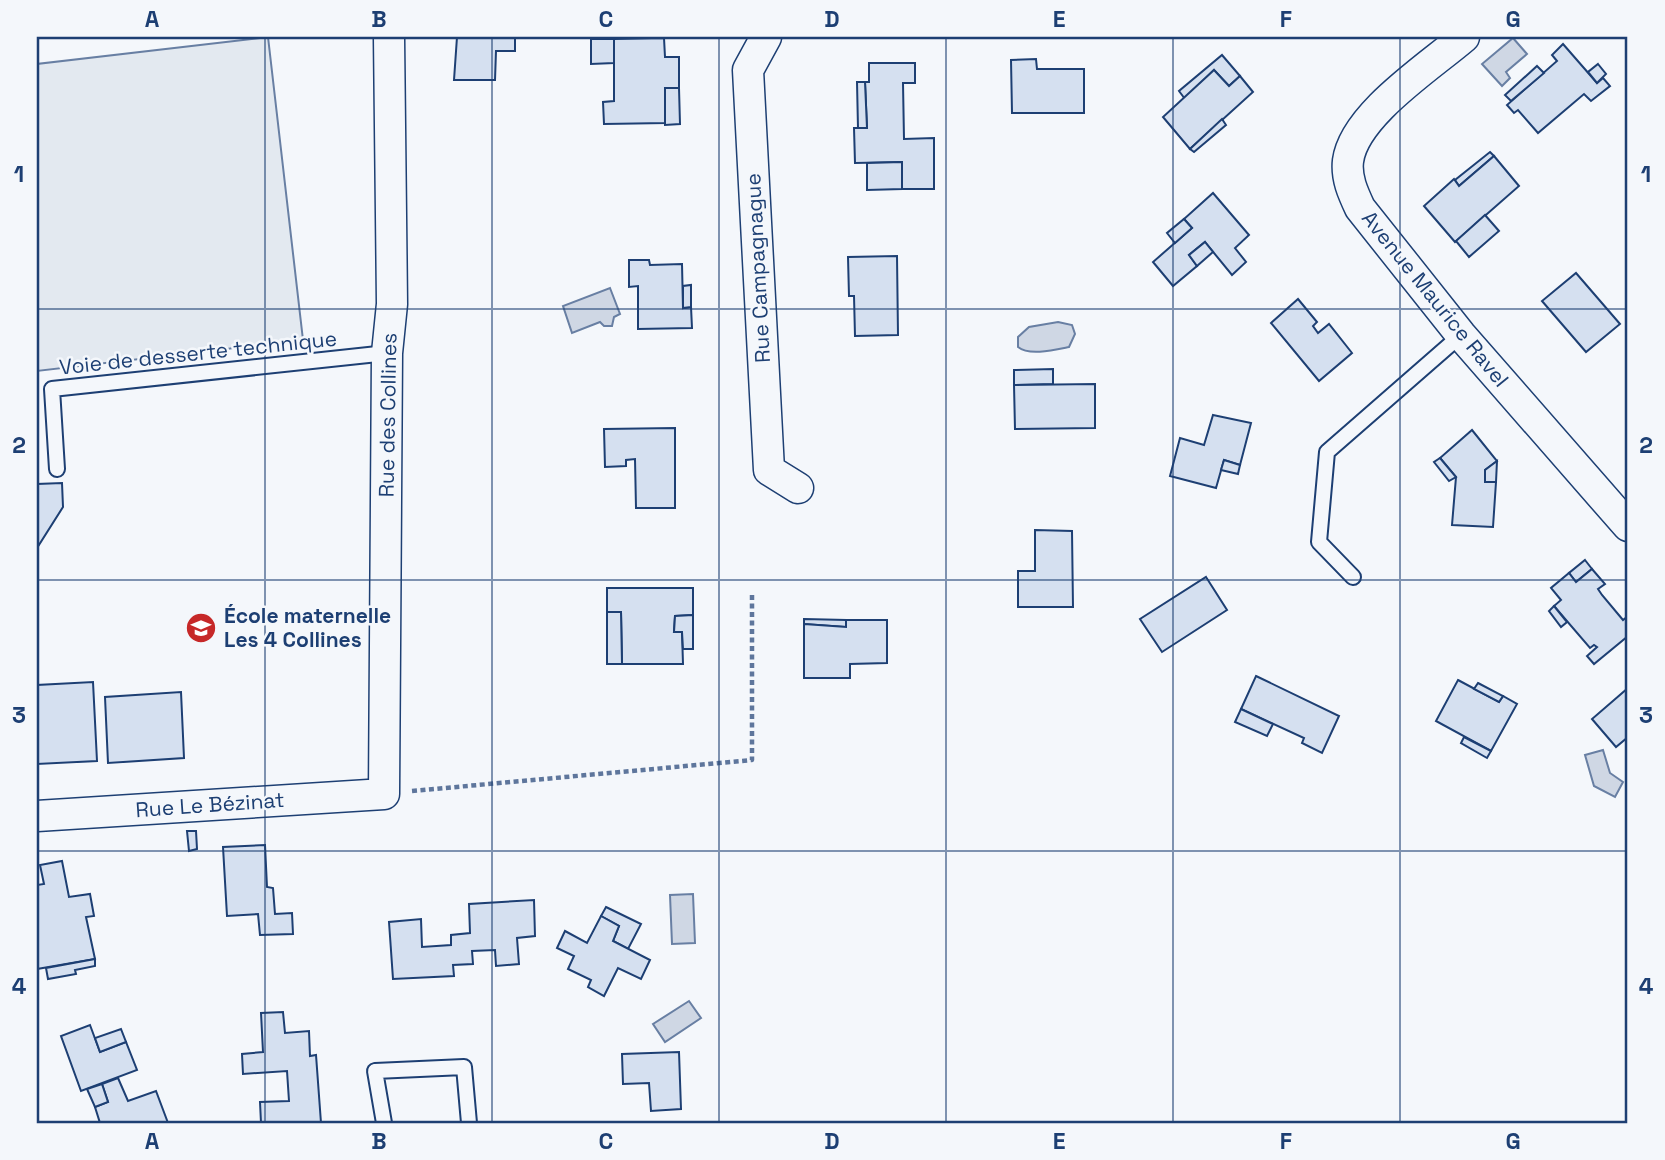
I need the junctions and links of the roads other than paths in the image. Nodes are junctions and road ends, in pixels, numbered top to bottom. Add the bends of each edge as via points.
1 (389, 37) edge
2 (765, 37) edge
3 (1464, 37) edge
4 (1461, 335) junction
5 (387, 353) junction
6 (57, 469) dead end
7 (798, 488) dead end
8 (1628, 526) edge
9 (1353, 577) dead end
10 (384, 794) joint
11 (37, 816) edge
12 (384, 1123) edge
13 (469, 1123) edge

1 - 5 street, Rue des Collines via 392,304
2 - 7 street, Rue Campagnague via 748,70 769,470
3 - 4 street, Avenue Maurice Ravel via 1368,119 1355,138 1348,162 1349,185 1360,208
4 - 8 street, Avenue Maurice Ravel
4 - 9 lane via 1327,452 1319,542
5 - 6 lane, Voie de desserte technique via 52,389
5 - 10 street, Rue des Collines
10 - 11 street, Rue Le Bézinat
12 - 13 lane via 375,1071 464,1067

